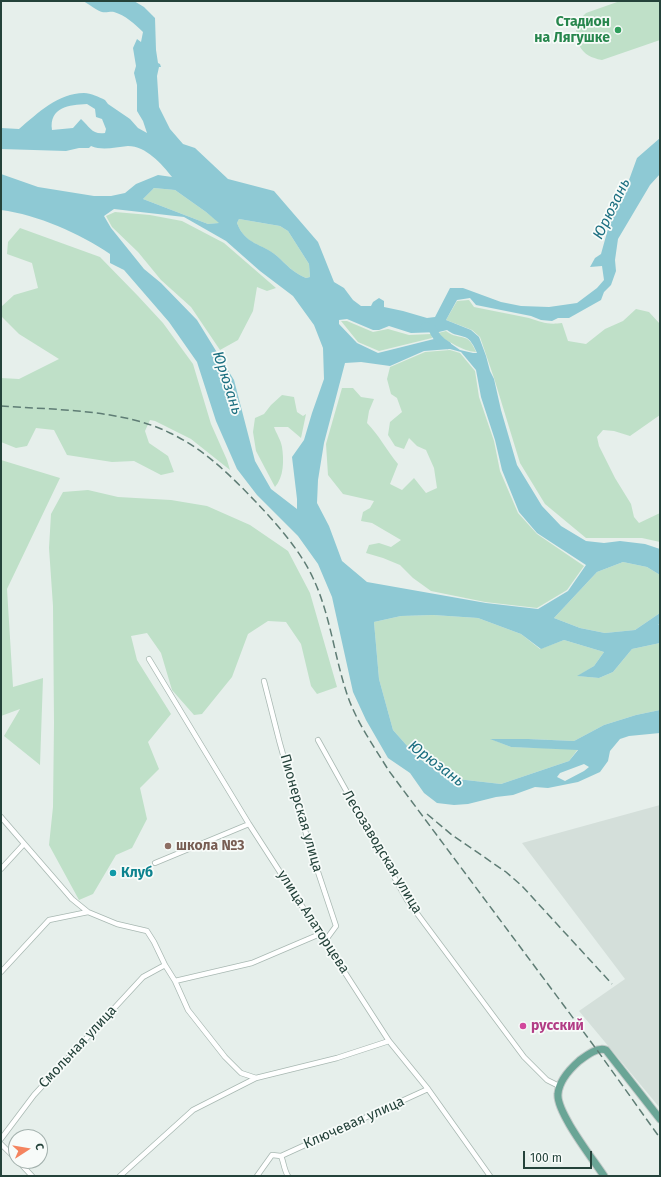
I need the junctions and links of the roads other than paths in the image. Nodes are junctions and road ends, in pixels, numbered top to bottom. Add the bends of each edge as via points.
1 (149, 659) dead end
2 (264, 681) dead end
3 (318, 740) dead end
4 (1, 817) edge
5 (249, 824) junction
6 (24, 844) junction
7 (155, 863) dead end
8 (1, 869) edge
9 (88, 912) junction
10 (320, 934) junction
11 (325, 941) junction
12 (165, 965) junction
13 (1, 972) edge
14 (175, 981) junction
15 (389, 1040) junction
16 (256, 1078) junction
17 (559, 1086) junction
18 (428, 1090) junction
19 (660, 1119) edge
20 (1, 1139) edge
21 (281, 1156) junction
22 (488, 1175) edge
23 (120, 1176) edge
24 (257, 1176) edge
25 (288, 1176) edge
26 (604, 1176) edge

1 - 5 street, улица Алаторцева
2 - 11 street, Пионерская улица via 300,814 336,926
3 - 17 street, Лесозаводская улица via 407,900 524,1057 547,1080
4 - 6 street
5 - 7 street
5 - 10 street, улица Алаторцева
6 - 8 street
6 - 9 street via 72,899
9 - 12 street via 117,924 146,931
9 - 13 street via 49,920
10 - 11 street, улица Алаторцева
10 - 14 street via 252,963
11 - 15 street, улица Алаторцева
12 - 14 street
12 - 20 street, Смольная улица via 143,977 34,1096
14 - 16 street via 188,1010 225,1057 241,1073
15 - 16 street via 337,1058
15 - 18 street, улица Алаторцева
16 - 23 street via 193,1110
17 - 19 main road via 579,1061 597,1050 604,1049 612,1055
17 - 26 main road via 558,1101 566,1117
18 - 21 street, Ключевая улица
18 - 22 street, улица Алаторцева
21 - 24 street, Ключевая улица via 272,1154
21 - 25 street

